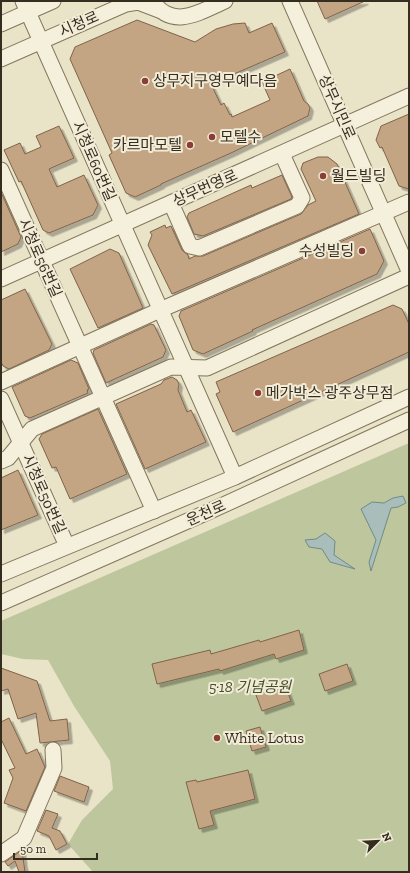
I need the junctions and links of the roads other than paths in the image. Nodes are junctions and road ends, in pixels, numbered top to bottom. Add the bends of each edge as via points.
1 (53, 1) edge
2 (225, 1) edge
3 (290, 1) edge
4 (156, 5) edge
5 (25, 7) edge
6 (1, 24) edge
7 (41, 41) junction
8 (1, 59) edge
9 (409, 96) edge
10 (345, 124) junction
11 (282, 154) junction
12 (1, 170) edge
13 (409, 202) edge
14 (171, 203) junction
15 (384, 213) junction
16 (122, 225) junction
17 (41, 261) junction
18 (409, 271) edge
19 (409, 276) edge
20 (1, 279) edge
21 (160, 310) junction
22 (80, 346) junction
23 (186, 368) junction
24 (1, 382) edge
25 (104, 397) junction
26 (409, 397) edge
27 (1, 399) edge
28 (409, 420) edge
29 (21, 442) junction
30 (1, 461) edge
31 (235, 477) junction
32 (154, 511) junction
33 (67, 546) junction
34 (1, 574) edge
35 (1, 603) edge
36 (53, 750) dead end
37 (1, 854) edge

1 - 5 street
2 - 4 street, 시청로 via 190,16 169,15
3 - 10 street, 상무시민로
4 - 7 street, 시청로 via 138,2 126,4
5 - 6 street
5 - 7 street, 시청로60번길
7 - 8 street, 시청로
7 - 16 street, 시청로60번길
9 - 10 street, 상무번영로
10 - 11 street, 상무번영로
10 - 15 street, 상무시민로
11 - 14 street, 상무번영로
11 - 14 street via 302,198 297,206 199,248 190,246
12 - 17 street, 시청로56번길
13 - 15 street
14 - 16 street, 상무번영로
15 - 18 street, 상무시민로
15 - 21 street
16 - 17 street, 상무번영로
16 - 21 street, 시청로60번길
17 - 20 street, 상무번영로
17 - 22 street, 시청로56번길
19 - 23 street via 207,368
21 - 22 street
21 - 23 street, 시청로60번길
22 - 24 street
22 - 25 street, 시청로56번길
23 - 25 street via 171,367
23 - 31 street, 시청로60번길
25 - 29 street, 시청로50번길 via 32,429
25 - 32 street, 시청로56번길
26 - 31 street, 운천로
27 - 29 street, 시청로50번길
28 - 35 street, 운천로
29 - 30 street via 8,458
29 - 33 street, 시청로50번길
31 - 32 street, 운천로
32 - 33 street, 운천로
33 - 34 street, 운천로
36 - 37 street via 54,768 24,838

